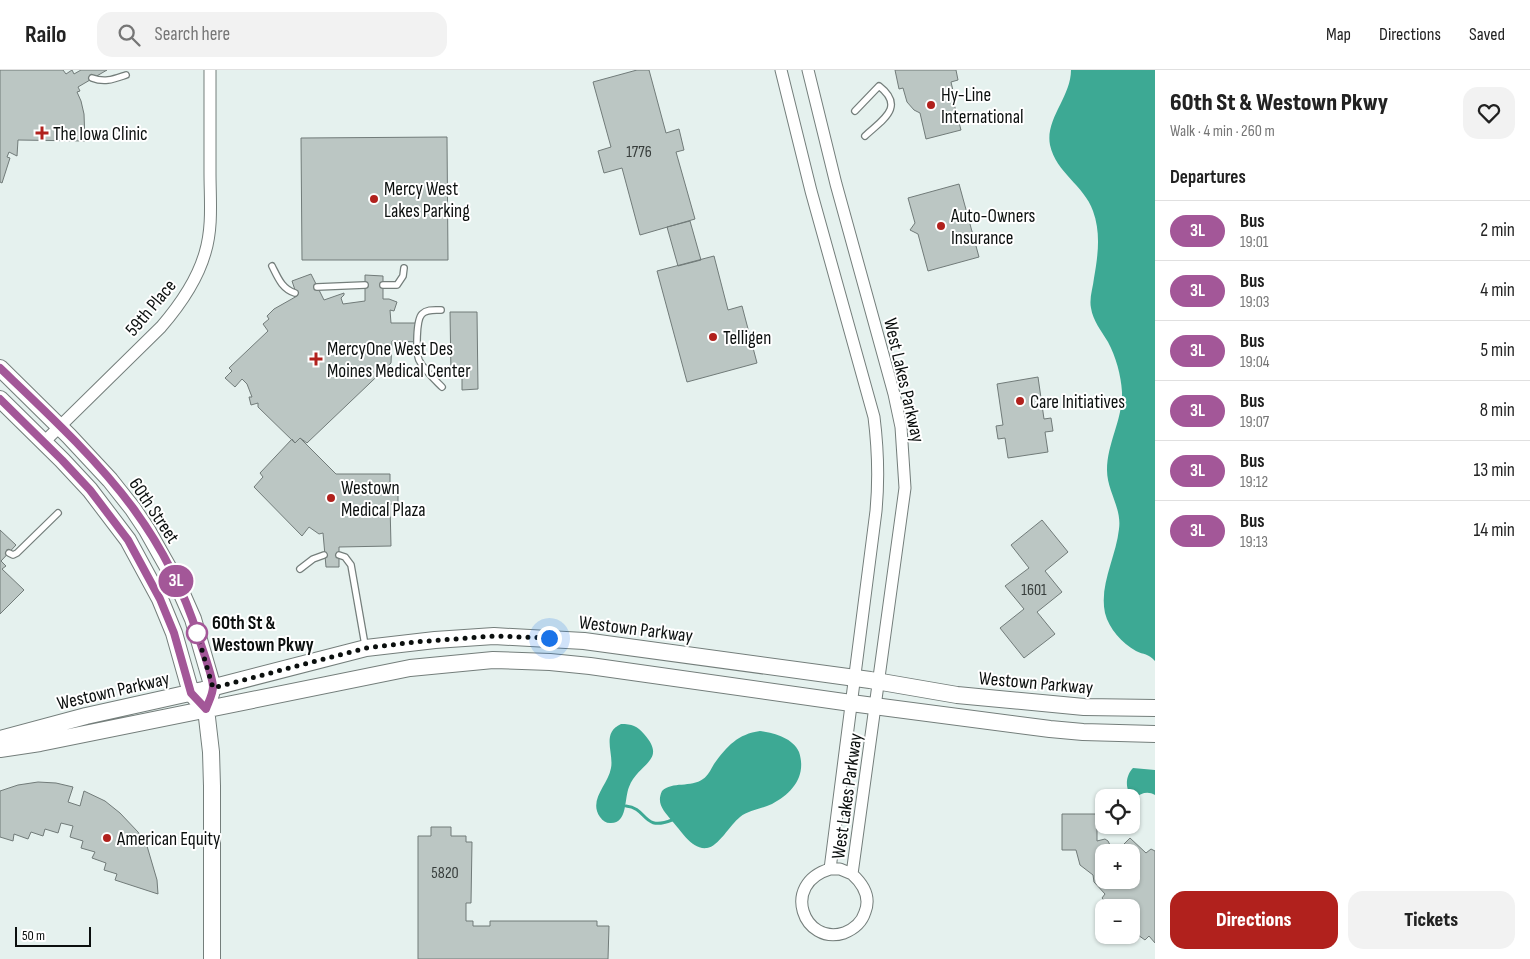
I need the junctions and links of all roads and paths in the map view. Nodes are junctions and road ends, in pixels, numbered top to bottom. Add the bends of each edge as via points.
1 (210, 70) edge
2 (781, 70) edge
3 (808, 70) edge
4 (126, 74) dead end
5 (92, 78) dead end
6 (855, 111) dead end
7 (865, 136) dead end
8 (272, 266) dead end
9 (404, 268) dead end
10 (365, 285) dead end
11 (383, 285) dead end
12 (317, 287) dead end
13 (296, 292) dead end
14 (441, 310) dead end
15 (0, 368) edge
16 (442, 387) dead end
17 (0, 399) edge
18 (60, 426) junction
19 (44, 442) junction
20 (58, 513) dead end
21 (9, 553) dead end
22 (324, 555) dead end
23 (339, 555) dead end
24 (300, 568) dead end
25 (366, 648) junction
26 (855, 678) junction
27 (879, 682) junction
28 (213, 688) junction
29 (191, 693) junction
30 (851, 703) junction
31 (876, 706) junction
32 (1155, 708) edge
33 (206, 709) junction
34 (1155, 734) edge
35 (0, 739) edge
36 (0, 749) edge
37 (830, 869) junction
38 (852, 874) junction
39 (212, 959) edge

1 - 18 street, 59th Place via 210,210 208,240 199,271 189,291 161,327
2 - 26 street, West Lakes Parkway via 874,418 878,448 879,485
3 - 27 street, West Lakes Parkway via 901,427 905,488
4 - 5 lane via 109,81
6 - 7 lane via 879,86 890,98 890,114
8 - 13 lane via 283,286
9 - 11 lane via 397,285
10 - 12 lane
14 - 16 lane via 428,310 421,314 418,357
15 - 18 street, 60th Street
17 - 19 street, 60th Street
18 - 19 street, 59th Place
18 - 28 street, 60th Street via 110,480 147,530 178,584 193,619
19 - 29 street, 60th Street via 90,490 128,540 170,624
20 - 21 lane via 17,553
22 - 24 lane via 313,558
23 - 25 lane via 351,565
25 - 26 street, Westown Parkway via 494,636 584,640
25 - 28 street, Westown Parkway
26 - 27 street, Westown Parkway
26 - 30 street, West Lakes Parkway
27 - 31 street, West Lakes Parkway
27 - 32 street, Westown Parkway via 957,695 1084,707
28 - 29 street, Westown Parkway
28 - 33 street
29 - 33 street, 60th Street
29 - 35 street, Westown Parkway
30 - 31 street, Westown Parkway
30 - 33 street, Westown Parkway via 590,666 494,660 410,668
30 - 37 street, West Lakes Parkway
31 - 34 street, Westown Parkway via 1050,729
31 - 38 street, West Lakes Parkway
33 - 36 street, Westown Parkway
33 - 39 street via 212,780
37 - 38 street
37 - 38 street, West Lakes Parkway via 812,877 801,901 809,923 824,933 847,932 864,916 866,894

